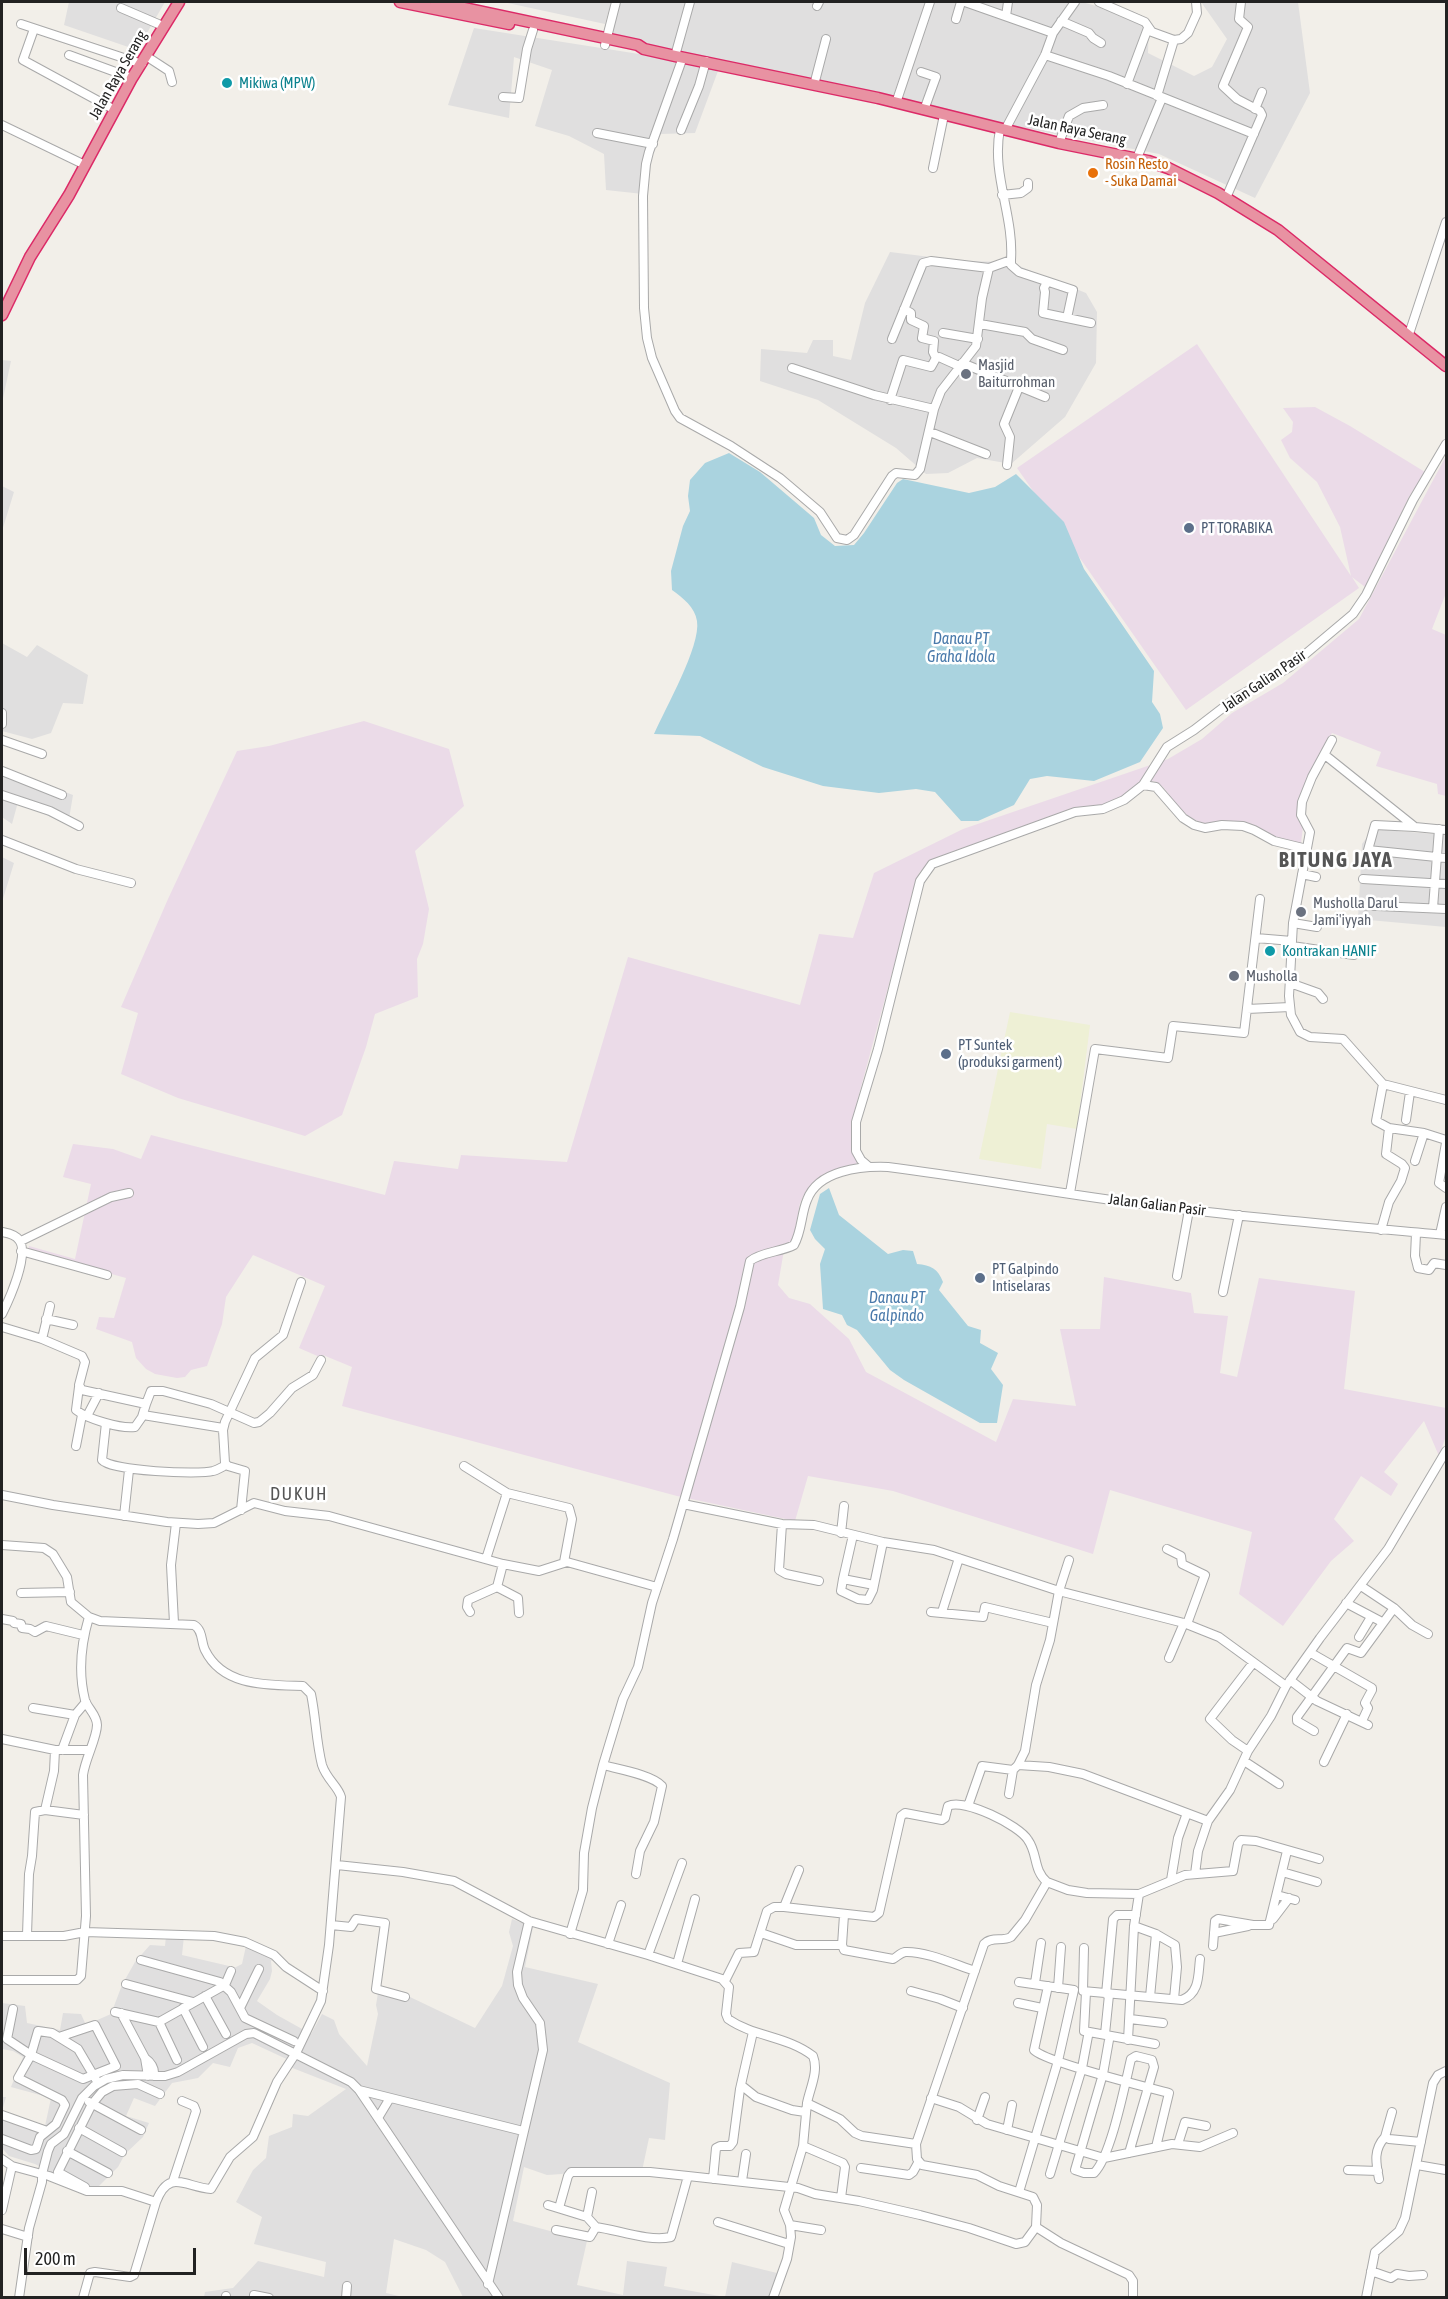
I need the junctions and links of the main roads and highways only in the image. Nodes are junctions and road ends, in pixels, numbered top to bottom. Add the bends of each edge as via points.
1 (179, 2) edge
2 (400, 2) edge
3 (437, 4) edge
4 (606, 42) junction
5 (2, 313) edge
6 (1446, 366) edge

1 - 5 highway, Jalan Raya Serang via 30,257
2 - 3 highway, Jalan Raya Serang
3 - 4 highway, Jalan Raya Serang
3 - 4 highway, Jalan Raya Serang via 533,30
4 - 6 highway, Jalan Raya Serang via 896,103 1168,168 1278,230

